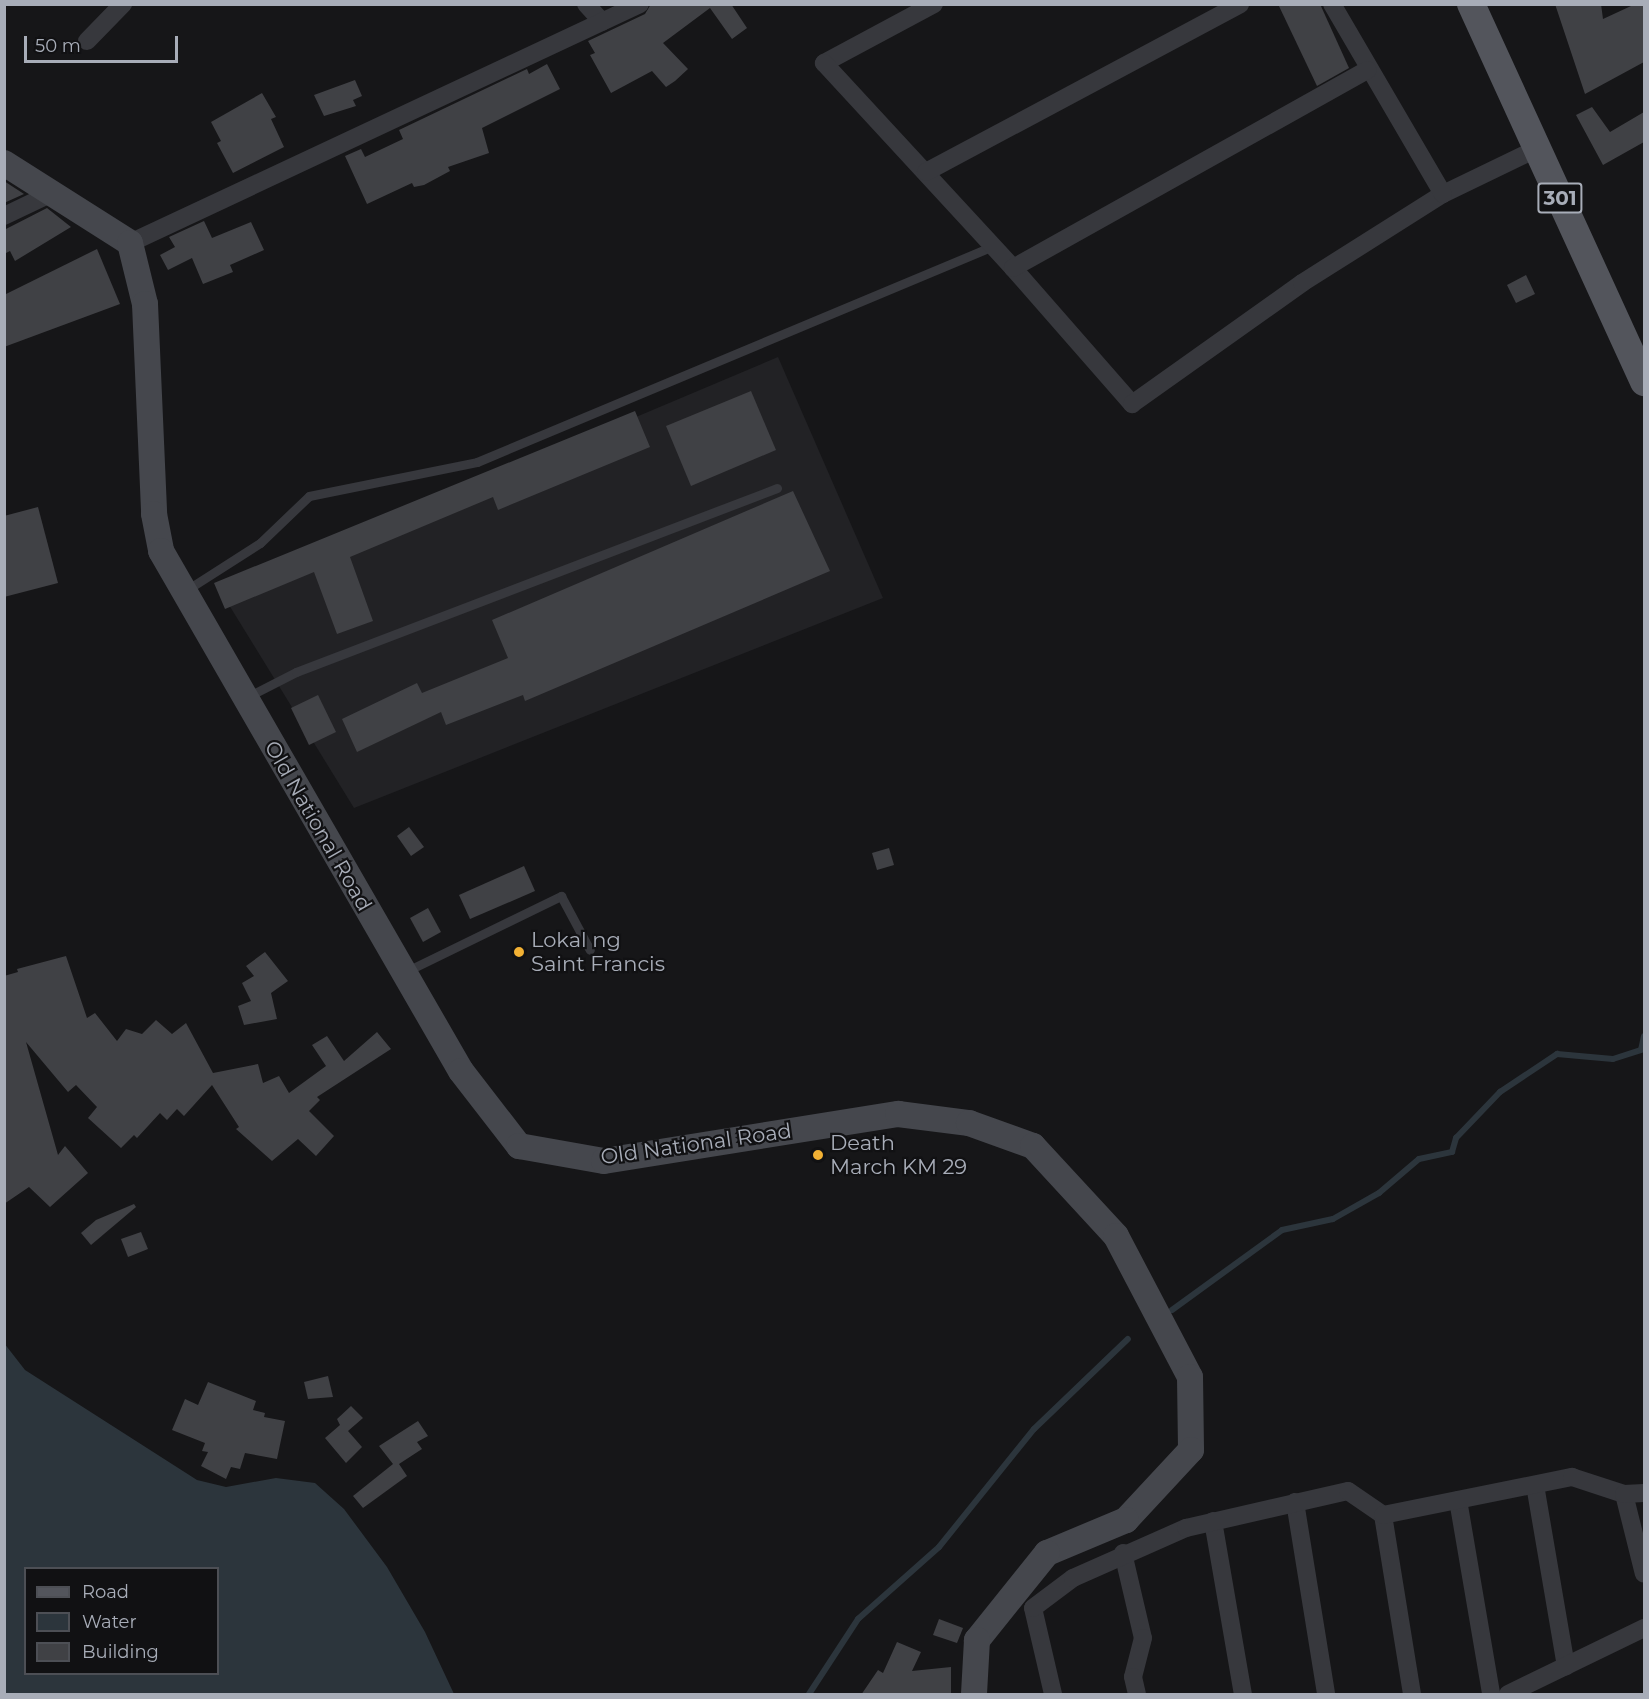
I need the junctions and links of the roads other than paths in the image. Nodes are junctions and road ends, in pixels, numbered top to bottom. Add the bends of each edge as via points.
1 (123, 4) edge
2 (586, 4) edge
3 (640, 4) edge
4 (934, 4) edge
5 (1240, 4) edge
6 (1332, 4) edge
7 (1471, 4) edge
8 (602, 22) junction
9 (87, 41) dead end
10 (1368, 70) junction
11 (1538, 148) junction
12 (4, 164) edge
13 (926, 172) junction
14 (52, 193) junction
15 (1443, 194) junction
16 (4, 216) edge
17 (130, 243) junction
18 (993, 246) junction
19 (1013, 268) junction
20 (1644, 382) edge
21 (777, 488) dead end
22 (183, 592) junction
23 (245, 698) junction
24 (590, 950) dead end
25 (404, 973) junction
26 (1535, 1485) junction
27 (1644, 1493) edge
28 (1624, 1494) junction
29 (1458, 1500) junction
30 (1295, 1502) junction
31 (1383, 1515) junction
32 (1213, 1521) junction
33 (1124, 1552) junction
34 (1644, 1574) edge
35 (1644, 1628) edge
36 (1566, 1666) junction
37 (974, 1695) edge
38 (1053, 1695) edge
39 (1137, 1695) edge
40 (1243, 1695) edge
41 (1326, 1695) edge
42 (1412, 1695) edge
43 (1491, 1695) edge
44 (1508, 1695) edge

1 - 9 street
2 - 8 street
3 - 8 street
4 - 13 street via 824,63
5 - 13 street
6 - 10 street
7 - 11 main road, 301
8 - 17 street
10 - 15 street
10 - 19 street
11 - 15 street
11 - 20 main road, 301
12 - 14 main road
13 - 18 street
14 - 16 street
14 - 17 main road
15 - 19 street via 1302,282 1132,405
17 - 22 main road, Old National Road via 145,304 156,533
18 - 19 street
18 - 22 lane via 477,462 309,496 260,543
21 - 23 lane via 296,672
22 - 23 main road, Old National Road
23 - 25 main road, Old National Road
24 - 25 lane via 561,896
25 - 37 main road, Old National Road via 461,1071 519,1146 603,1161 898,1114 969,1123 1033,1146 1116,1236 1190,1377 1191,1450 1126,1520 1047,1553 977,1640
26 - 28 street via 1572,1477
26 - 29 street
26 - 36 street
27 - 28 street
28 - 34 street
29 - 31 street
29 - 43 street
30 - 31 street via 1347,1491
30 - 32 street
30 - 41 street
31 - 42 street
32 - 33 street
32 - 40 street
33 - 38 street via 1073,1578 1033,1608
33 - 39 street via 1143,1638 1132,1677
35 - 36 street
36 - 44 street

